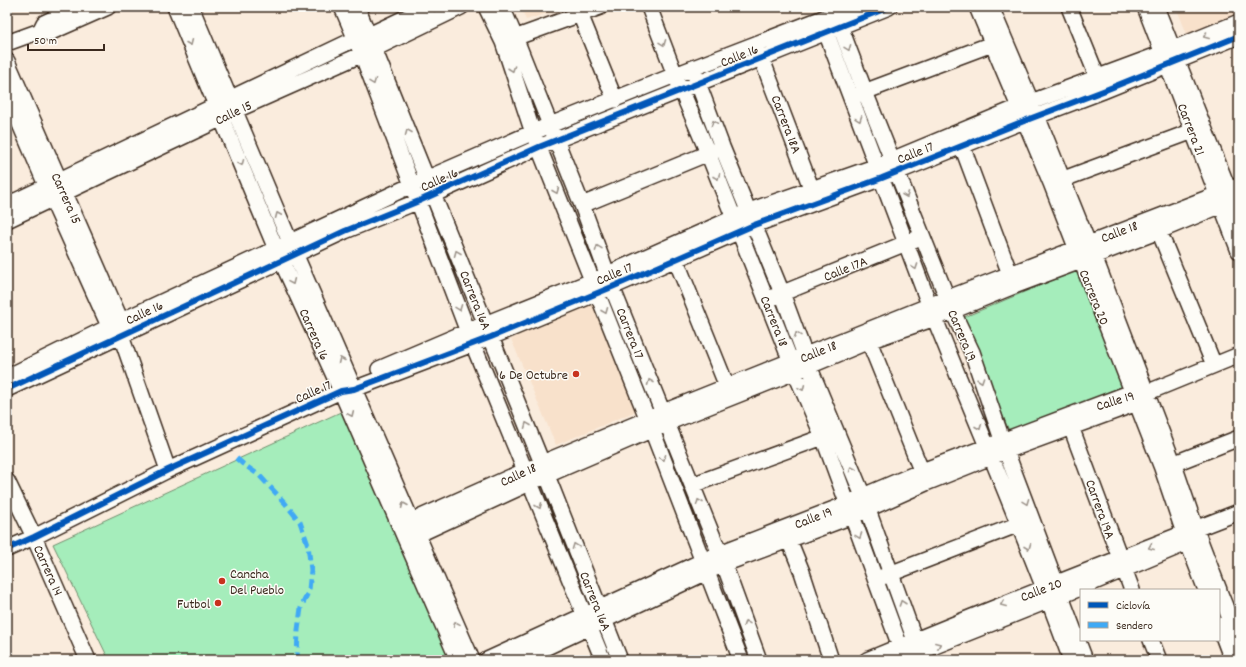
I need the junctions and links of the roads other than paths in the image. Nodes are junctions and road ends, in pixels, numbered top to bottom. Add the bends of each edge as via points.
1 (78, 7) edge
2 (108, 7) edge
3 (175, 7) edge
4 (191, 7) edge
5 (342, 7) edge
6 (357, 7) edge
7 (428, 7) edge
8 (460, 7) edge
9 (486, 7) edge
10 (502, 7) edge
11 (600, 7) edge
12 (649, 7) edge
13 (852, 7) edge
14 (889, 7) edge
15 (977, 7) edge
16 (991, 7) edge
17 (1069, 7) edge
18 (1145, 7) edge
19 (1156, 7) edge
20 (826, 12) edge
21 (580, 14) junction
22 (1239, 22) edge
23 (833, 29) junction
24 (40, 31) junction
25 (1239, 36) edge
26 (362, 37) junction
27 (509, 39) junction
28 (7, 43) edge
29 (992, 44) junction
30 (756, 45) junction
31 (368, 51) junction
32 (1170, 57) junction
33 (762, 58) junction
34 (7, 62) edge
35 (692, 68) junction
36 (675, 75) junction
37 (700, 84) junction
38 (1100, 84) junction
39 (682, 91) junction
40 (7, 94) edge
41 (858, 94) junction
42 (615, 100) junction
43 (225, 108) junction
44 (1027, 111) junction
45 (550, 125) junction
46 (1198, 129) junction
47 (533, 133) junction
48 (556, 141) junction
49 (962, 146) junction
50 (539, 147) junction
51 (722, 147) junction
52 (708, 152) junction
53 (894, 166) junction
54 (879, 172) junction
55 (427, 179) junction
56 (1056, 181) junction
57 (412, 185) junction
58 (56, 190) junction
59 (433, 194) junction
60 (815, 196) junction
61 (1230, 196) edge
62 (419, 201) junction
63 (7, 205) edge
64 (582, 205) junction
65 (749, 211) junction
66 (1239, 216) edge
67 (7, 220) edge
68 (736, 225) junction
69 (754, 225) junction
70 (1159, 231) junction
71 (923, 236) junction
72 (907, 243) junction
73 (293, 248) junction
74 (1239, 251) edge
75 (1085, 252) junction
76 (279, 255) junction
77 (676, 260) junction
78 (610, 280) junction
79 (1012, 280) junction
80 (595, 287) junction
81 (782, 293) junction
82 (767, 300) junction
83 (950, 304) junction
84 (933, 312) junction
85 (115, 323) junction
86 (488, 331) junction
87 (121, 336) junction
88 (471, 338) junction
89 (868, 341) junction
90 (1239, 355) edge
91 (800, 364) junction
92 (1214, 365) junction
93 (7, 376) edge
94 (349, 387) junction
95 (7, 390) edge
96 (729, 391) junction
97 (1138, 396) junction
98 (665, 417) junction
99 (650, 424) junction
100 (1071, 427) junction
101 (824, 437) junction
102 (1239, 438) edge
103 (1004, 446) junction
104 (989, 452) junction
105 (1168, 466) junction
106 (544, 469) junction
107 (168, 470) junction
108 (527, 477) junction
109 (924, 477) junction
110 (7, 481) edge
111 (692, 485) junction
112 (865, 502) junction
113 (850, 510) junction
114 (1239, 512) edge
115 (1025, 522) junction
116 (1239, 522) edge
117 (409, 530) junction
118 (1192, 535) junction
119 (34, 537) junction
120 (789, 540) junction
121 (7, 549) edge
122 (722, 559) junction
123 (1122, 564) junction
124 (705, 567) junction
125 (891, 573) junction
126 (875, 580) junction
127 (1132, 589) edge
128 (1206, 589) edge
129 (1219, 589) edge
130 (1053, 592) junction
131 (1220, 593) edge
132 (602, 615) junction
133 (587, 621) junction
134 (1220, 628) edge
135 (1151, 641) edge
136 (1239, 642) edge
137 (919, 651) edge
138 (903, 656) edge
139 (88, 660) edge
140 (458, 660) edge
141 (472, 660) edge
142 (487, 660) edge
143 (519, 660) edge
144 (603, 660) edge
145 (620, 660) edge
146 (740, 660) edge
147 (759, 660) edge
148 (832, 660) edge
149 (866, 660) edge
150 (1071, 660) edge
151 (1085, 660) edge
152 (1159, 660) edge
153 (1232, 660) edge

1 - 24 street via 44,22
2 - 24 street via 49,33
3 -> 43 street, Carrera 16
4 - 43 street, Carrera 16
5 - 26 street, Carrera 16A
6 - 26 street, Carrera 16A
7 - 26 street, Calle 15
8 - 31 street, Calle 15
9 - 27 street, Carrera 17
10 - 27 street, Carrera 17
11 - 21 street
12 -> 36 street, Carrera 18
13 - 20 street, Calle 16
14 - 23 street, Calle 16
15 - 29 street, Carrera 20
16 - 44 street, Carrera 20
17 - 38 street
18 - 32 street, Carrera 21
19 - 32 street, Carrera 21
20 - 23 street, Carrera 19
20 - 30 street, Calle 16
21 - 27 street
21 - 42 street
22 -> 32 street, Calle 17
23 - 33 street, Calle 16
23 -> 41 street, Carrera 19
24 - 28 street
25 - 32 street, Calle 17
26 - 31 street, Carrera 16A
26 - 43 street, Calle 15
27 - 45 street, Carrera 17
27 -> 47 street, Carrera 17
29 - 41 street
29 - 44 street, Carrera 20
30 - 33 street, Carrera 18A
30 - 35 street, Calle 16
31 - 43 street, Calle 15
55 -> 31 street, Carrera 16A
31 -> 57 street, Carrera 16A
32 - 38 street, Calle 17
32 - 46 street, Carrera 21
33 - 37 street, Calle 16
33 - 60 street, Carrera 18A
34 - 58 street, Carrera 15
35 - 36 street, Calle 16
35 - 37 street, Carrera 18
36 - 39 street, Carrera 18
36 - 42 street, Calle 16
37 - 39 street, Calle 16
51 -> 37 street, Carrera 18
38 - 44 street, Calle 17
39 - 48 street, Calle 16
39 - 52 street, Carrera 18
40 - 58 street, Carrera 15
41 - 53 street, Carrera 19
41 -> 54 street, Carrera 19
42 - 45 street, Calle 16
43 - 58 street, Calle 15
73 -> 43 street, Carrera 16
43 -> 76 street, Carrera 16
44 - 49 street, Calle 17
44 - 53 street, Calle 17
44 - 56 street, Carrera 20
45 - 47 street, Calle 16
45 - 48 street, Carrera 17
46 - 56 street
46 - 61 street, Carrera 21
47 - 50 street, Carrera 17
47 - 55 street, Calle 16
48 - 50 street, Calle 16
48 - 64 street, Carrera 17
49 - 53 street, Calle 17
49 - 79 street
50 - 59 street, Calle 16
50 -> 80 street, Carrera 17
51 - 52 street
51 - 65 street, Carrera 18
52 - 64 street
52 -> 68 street, Carrera 18
53 - 54 street, Calle 17
53 -> 71 street, Carrera 19
54 - 60 street, Calle 17
54 - 72 street, Carrera 19
55 - 57 street, Calle 16
55 - 59 street, Carrera 16A
56 - 75 street, Carrera 20
57 - 62 street, Carrera 16A
57 - 73 street, Calle 16
58 - 63 street, Calle 15
58 - 67 street, Calle 15
58 - 85 street, Carrera 15
59 - 62 street, Calle 16
86 -> 59 street, Carrera 16A
60 - 65 street, Calle 17
60 - 69 street, Calle 17
61 - 66 street, Carrera 21
61 - 70 street, Calle 18
61 - 74 street, Carrera 21
61 - 75 street, Calle 18
62 - 73 street, Calle 16 via 345,231
62 -> 88 street, Carrera 16A
78 -> 64 street, Carrera 17
65 - 68 street, Calle 17
65 - 69 street, Carrera 18
68 - 69 street, Calle 17
68 - 77 street, Calle 17
68 - 78 street, Calle 17
68 - 82 street, Carrera 18
69 - 81 street, Carrera 18
70 - 75 street, Calle 18
70 - 92 street
71 - 72 street, Calle 17A
71 - 83 street, Carrera 19
72 - 81 street, Calle 17A
72 -> 84 street, Carrera 19
73 - 76 street, Calle 16
94 -> 73 street, Carrera 16
75 - 79 street, Calle 18
75 - 97 street, Carrera 20
76 - 85 street, Calle 16
76 - 87 street, Calle 16
76 -> 94 street, Carrera 16
77 - 78 street, Calle 17
77 - 96 street
78 - 80 street, Calle 17
98 -> 78 street, Carrera 17
79 - 83 street, Calle 18
80 - 86 street, Calle 17
80 -> 99 street, Carrera 17
81 - 82 street, Calle 17A
91 -> 81 street, Carrera 18
82 - 91 street, Carrera 18
83 - 84 street, Calle 18
83 -> 103 street, Carrera 19 via 972,352
84 - 89 street, Calle 18
84 - 91 street, Calle 18
84 -> 104 street, Carrera 19
85 - 87 street, Carrera 15
85 - 93 street, Calle 16
86 - 88 street, Calle 17
106 -> 86 street, Carrera 16A
87 - 95 street, Calle 16
87 - 107 street
88 - 94 street, Calle 17
88 - 108 street, Carrera 16A
89 - 91 street, Calle 18
89 - 109 street
90 - 92 street, Calle 19
91 - 96 street, Calle 18
91 -> 101 street, Carrera 18
112 -> 91 street, Carrera 18
92 - 97 street, Calle 19
94 - 107 street, Calle 17
94 - 117 street, Carrera 16
96 - 98 street, Calle 18
97 - 100 street, Calle 19
97 - 103 street, Calle 19
97 - 105 street, Carrera 20
98 - 99 street, Calle 18
98 - 111 street, Carrera 17
99 - 106 street, Calle 18
99 -> 124 street, Carrera 17
100 - 103 street, Calle 19
100 - 123 street, Carrera 19A
101 - 111 street
101 - 113 street, Carrera 18
102 - 105 street
103 - 104 street, Calle 19
103 -> 115 street, Carrera 19
104 - 109 street, Calle 19
104 - 115 street, Carrera 19
105 - 118 street, Carrera 20
106 - 108 street, Calle 18
132 -> 106 street, Carrera 16A
107 - 119 street, Calle 17
108 - 117 street, Calle 18
108 -> 133 street, Carrera 16A
109 - 112 street, Calle 19
110 - 119 street, Carrera 14
122 -> 111 street, Carrera 17
112 - 113 street, Calle 19
112 - 125 street, Carrera 18
113 - 120 street, Calle 19
113 - 122 street, Calle 19
113 -> 126 street, Carrera 18
114 - 118 street, Calle 20
115 - 125 street
115 -> 130 street, Carrera 19
116 - 118 street, Calle 20
117 - 140 street, Carrera 16
141 -> 117 street, Carrera 16
118 - 123 street, Calle 20
118 - 128 street, Carrera 20
118 - 129 street, Carrera 20
119 - 121 street, Calle 17
119 - 139 street, Carrera 14
120 - 122 street, Calle 19
120 - 148 street
122 - 124 street, Calle 19
147 -> 122 street, Carrera 17
123 - 127 street, Carrera 19A
123 - 130 street, Calle 20
124 - 132 street, Calle 19
124 - 146 street, Carrera 17
125 - 126 street
137 -> 125 street, Carrera 18
126 - 138 street, Carrera 18
130 - 137 street, Calle 20
130 - 150 street, Carrera 19
130 - 151 street, Carrera 19
131 - 136 street, Carrera 20
132 - 133 street, Calle 19
132 - 145 street, Carrera 16A
133 - 142 street, Calle 19
133 - 143 street, Calle 19
133 - 144 street, Carrera 16A
134 - 153 street
135 - 152 street
137 - 138 street, Calle 20
138 - 149 street, Calle 20

